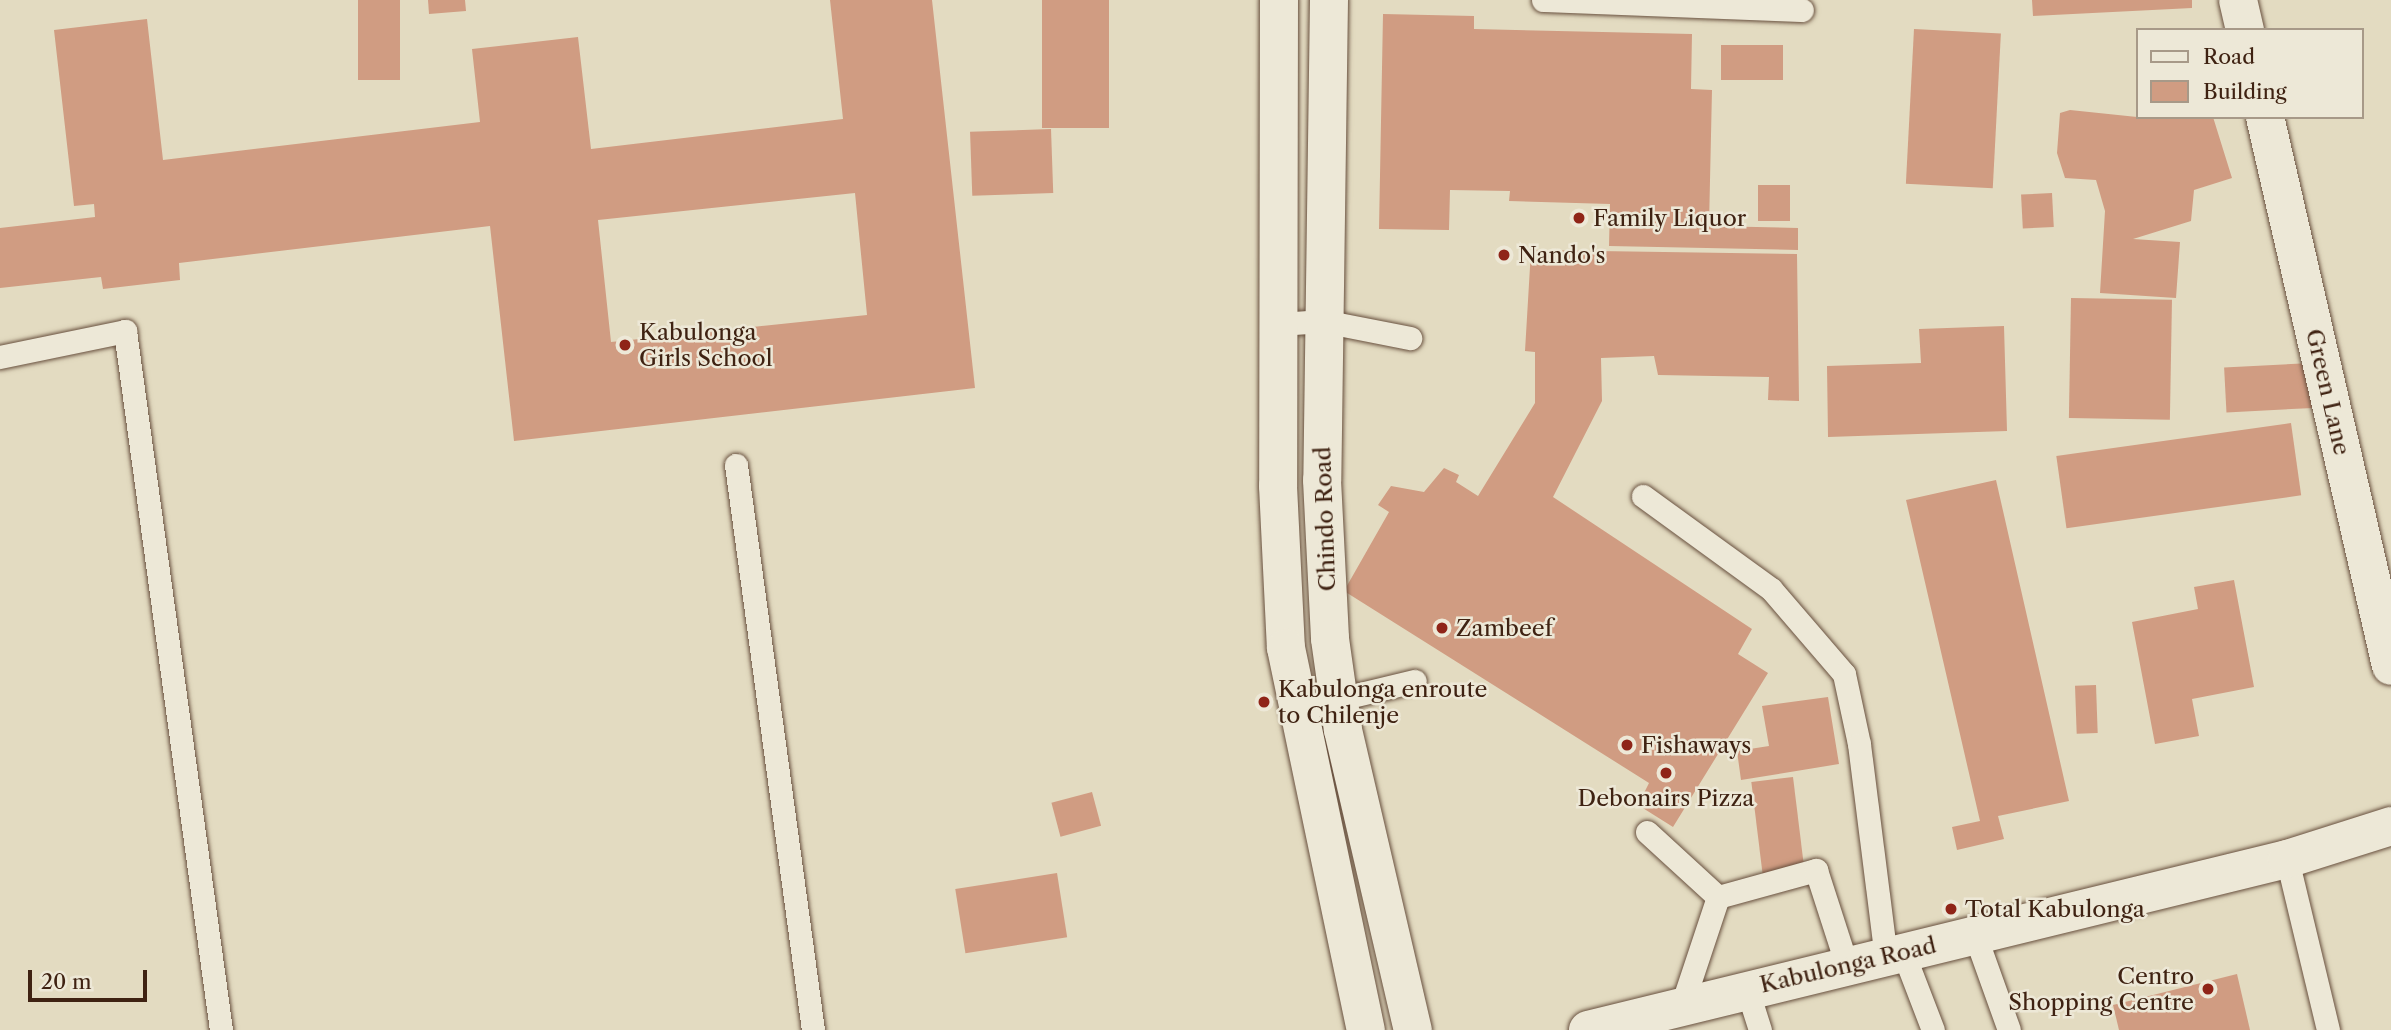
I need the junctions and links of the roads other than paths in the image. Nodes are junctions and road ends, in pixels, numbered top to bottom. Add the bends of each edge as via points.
1 (1279, 0) edge
2 (1329, 0) edge
3 (1543, 0) edge
4 (2238, 0) edge
5 (1802, 10) dead end
6 (2245, 28) edge
7 (2265, 119) edge
8 (1323, 321) junction
9 (1279, 324) junction
10 (1410, 338) dead end
11 (0, 357) edge
12 (736, 465) dead end
13 (1643, 496) dead end
14 (2391, 667) edge
15 (1415, 681) dead end
16 (1338, 699) junction
17 (1298, 709) junction
18 (2391, 826) edge
19 (1647, 832) dead end
20 (2287, 859) junction
21 (1718, 897) junction
22 (1975, 935) junction
23 (1894, 955) junction
24 (1847, 966) junction
25 (1747, 989) junction
26 (1682, 1005) junction
27 (221, 1030) edge
28 (813, 1030) edge
29 (1366, 1030) edge
30 (1412, 1030) edge
31 (1588, 1030) edge
32 (1760, 1030) edge
33 (1933, 1030) edge
34 (2009, 1030) edge
35 (2329, 1030) edge

1 - 9 main road, Chindo Road
2 - 8 main road, Chindo Road
3 - 5 lane
4 - 6 main road
7 - 14 main road, Green Lane
8 - 9 lane
8 - 10 lane
8 - 16 main road, Chindo Road via 1322,480
9 - 17 main road, Chindo Road via 1278,486 1284,621
11 - 27 lane via 125,331
12 - 28 lane
13 - 23 lane via 1771,589 1844,674
15 - 16 lane
16 - 17 lane
16 - 30 main road, Chindo Road
17 - 29 main road, Chindo Road
18 - 20 main road, Kabulonga Road
19 - 21 lane
20 - 22 main road, Kabulonga Road
20 - 35 lane
21 - 24 lane via 1816,870
21 - 26 lane
22 - 23 main road, Kabulonga Road
22 - 34 lane
23 - 24 main road, Kabulonga Road
23 - 33 lane
24 - 25 main road, Kabulonga Road
25 - 26 main road, Kabulonga Road
25 - 32 lane
26 - 31 main road, Kabulonga Road

